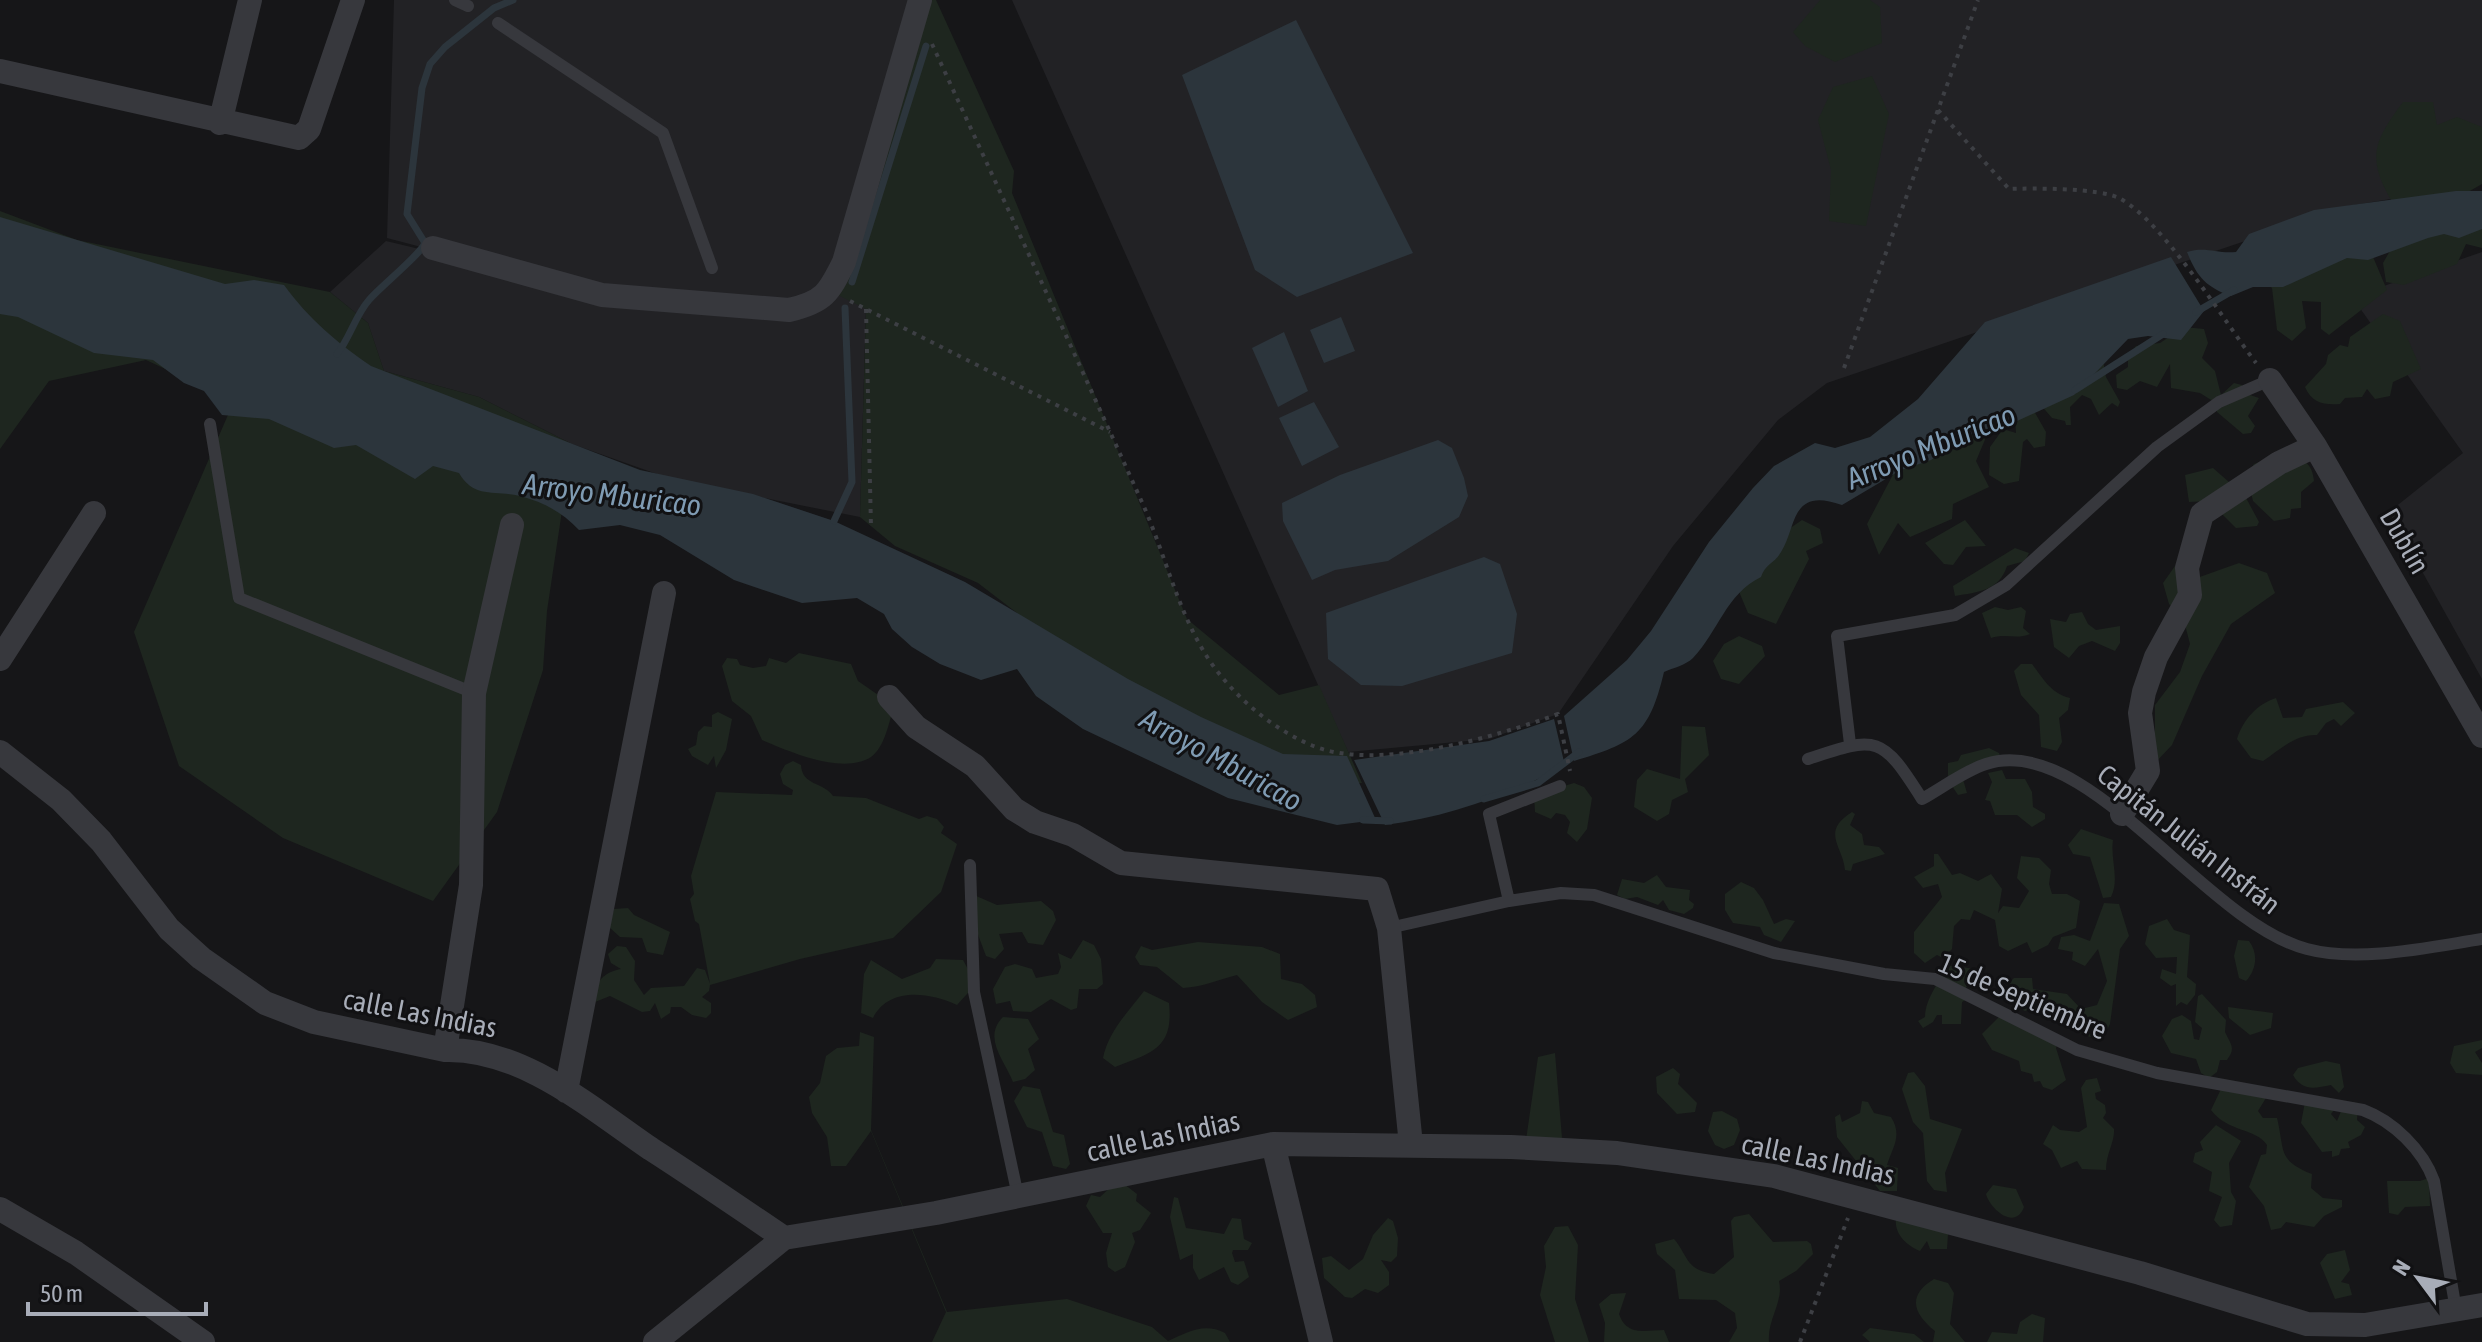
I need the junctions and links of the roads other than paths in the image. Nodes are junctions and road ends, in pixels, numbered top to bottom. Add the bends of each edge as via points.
1 (250, 0) edge
2 (353, 0) edge
3 (455, 0) edge
4 (468, 6) dead end
5 (918, 6) edge
6 (498, 23) dead end
7 (0, 71) edge
8 (220, 123) junction
9 (433, 248) dead end
10 (712, 268) dead end
11 (2270, 380) joint
12 (210, 424) dead end
13 (2315, 446) junction
14 (94, 513) dead end
15 (512, 525) dead end
16 (664, 593) dead end
17 (0, 659) edge
18 (474, 693) junction
19 (889, 697) dead end
20 (2482, 736) edge
21 (1850, 744) junction
22 (0, 752) edge
23 (1808, 759) dead end
24 (1566, 782) road end
25 (2122, 814) junction
26 (970, 865) dead end
27 (1509, 901) junction
28 (1389, 928) junction
29 (2482, 939) edge
30 (445, 1050) junction
31 (566, 1091) junction
32 (1273, 1144) junction
33 (1411, 1145) junction
34 (1018, 1196) junction
35 (0, 1209) edge
36 (784, 1238) junction
37 (2482, 1305) edge
38 (2456, 1310) junction
39 (2366, 1333) edge
40 (203, 1342) edge
41 (655, 1342) edge
42 (1321, 1342) edge

1 - 8 street
2 - 8 street via 309,129 299,138
3 - 4 lane
5 - 9 street via 844,262 830,291 813,304 789,310 602,295
6 - 10 lane via 663,133
7 - 8 street
11 - 13 street, Dublín
11 - 21 lane via 2219,402 2157,447 2006,585 1955,615 1837,636
12 - 18 lane via 239,598
13 - 20 street, Dublín
13 - 25 street via 2202,514 2187,568 2190,595 2156,657 2142,702 2148,771
14 - 17 street
15 - 18 street
16 - 31 street
18 - 30 street via 471,885
19 - 28 street via 916,727 975,766 1014,809 1121,863 1377,889
21 - 23 lane, Capitán Julián Insfrán
21 - 25 lane, Capitán Julián Insfrán via 1881,745 1922,799 1987,763 2013,762 2049,768 2093,790
22 - 30 street, calle Las Indias via 61,800 101,841 169,929 265,1003 314,1022
24 - 27 lane via 1489,814
25 - 29 lane, Capitán Julián Insfrán via 2227,906 2260,930 2307,949 2405,951
26 - 34 lane via 974,992
27 - 28 lane, 15 de Septiembre
27 - 38 lane, 15 de Septiembre via 1561,893 1594,895 1774,953 1935,979 2077,1050 2157,1073 2384,1118 2428,1164
28 - 33 street
30 - 31 street, calle Las Indias via 466,1049 514,1064
31 - 36 street, calle Las Indias
32 - 33 street, calle Las Indias
32 - 34 street, calle Las Indias
32 - 42 street
33 - 39 street, calle Las Indias via 1617,1153 1774,1176 2140,1273 2307,1324
34 - 36 street, calle Las Indias
35 - 40 street via 76,1253
36 - 41 street
37 - 38 street, calle Las Indias
38 - 39 street, calle Las Indias

